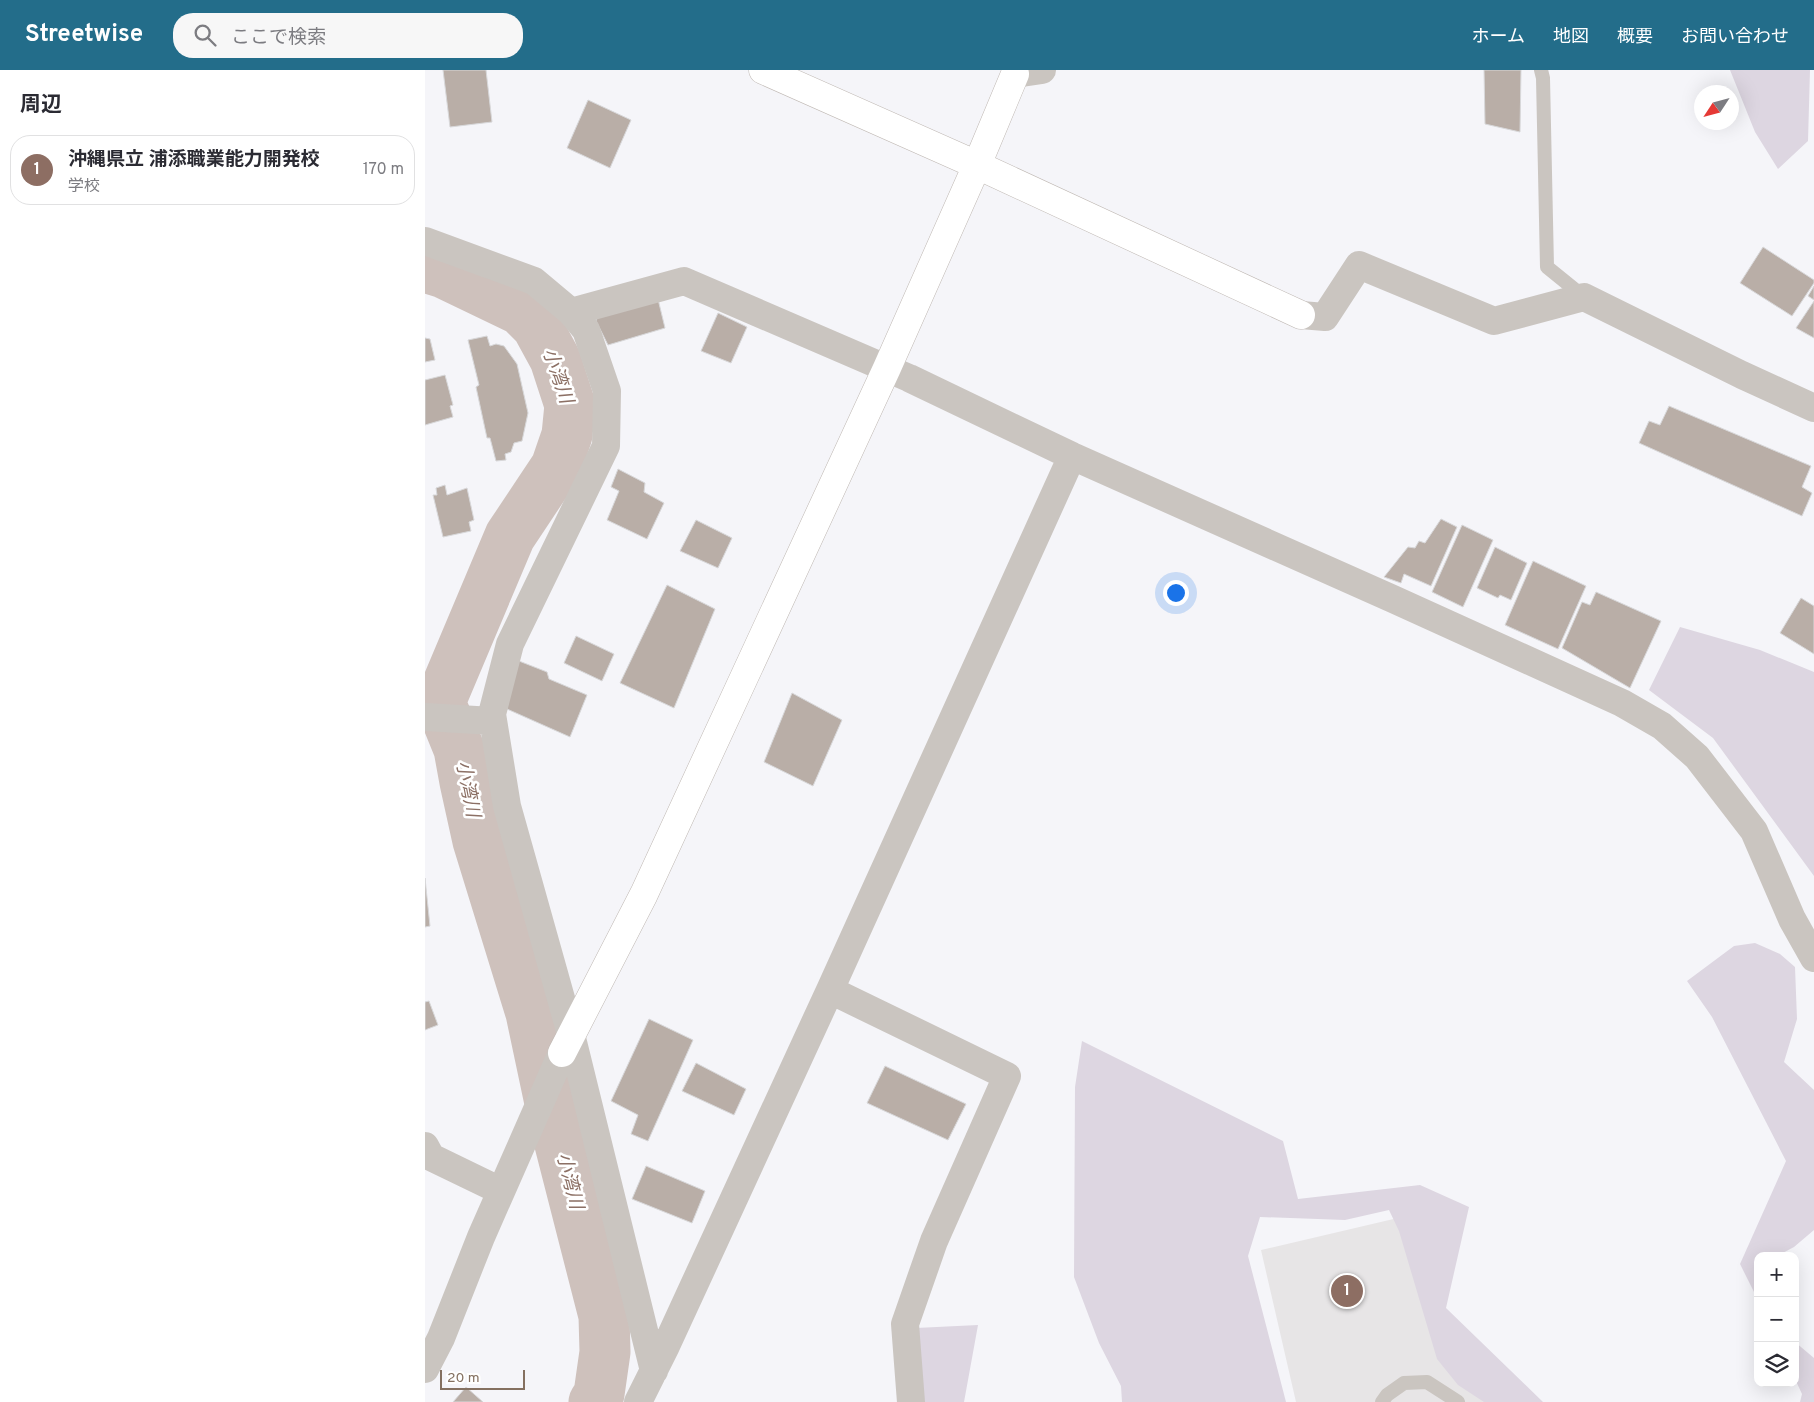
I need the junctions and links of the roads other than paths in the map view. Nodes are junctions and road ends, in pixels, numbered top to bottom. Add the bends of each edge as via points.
1 (763, 70) edge
2 (1042, 70) edge
3 (1541, 70) edge
4 (977, 165) junction
5 (425, 241) edge
6 (1584, 296) junction
7 (571, 312) junction
8 (887, 368) junction
9 (1814, 408) edge
10 (1072, 456) junction
11 (425, 717) edge
12 (493, 721) junction
13 (1814, 958) edge
14 (830, 990) junction
15 (566, 1043) junction
16 (425, 1146) edge
17 (501, 1191) junction
18 (425, 1369) edge
19 (654, 1370) junction
20 (638, 1402) edge
21 (911, 1402) edge
22 (1382, 1402) edge
23 (1458, 1402) edge

1 - 4 street
2 - 4 street via 1015,74
3 - 6 lane via 1547,267
4 - 6 street via 1301,315 1325,317 1359,265 1494,321
4 - 8 street
5 - 7 street via 535,281
6 - 9 street
7 - 8 street via 684,280
7 - 12 street via 586,330 607,391 606,446 510,644
8 - 10 street
8 - 15 street via 644,894
10 - 13 street via 1393,598 1622,703 1662,726 1697,757 1754,831 1792,919
10 - 14 street
11 - 12 street
12 - 15 street via 507,806
14 - 19 street
14 - 21 street via 1007,1076 934,1241 905,1324
15 - 17 street
15 - 19 street
16 - 17 street via 431,1157
17 - 18 street via 441,1338
19 - 20 street
22 - 23 lane via 1404,1383 1427,1382

